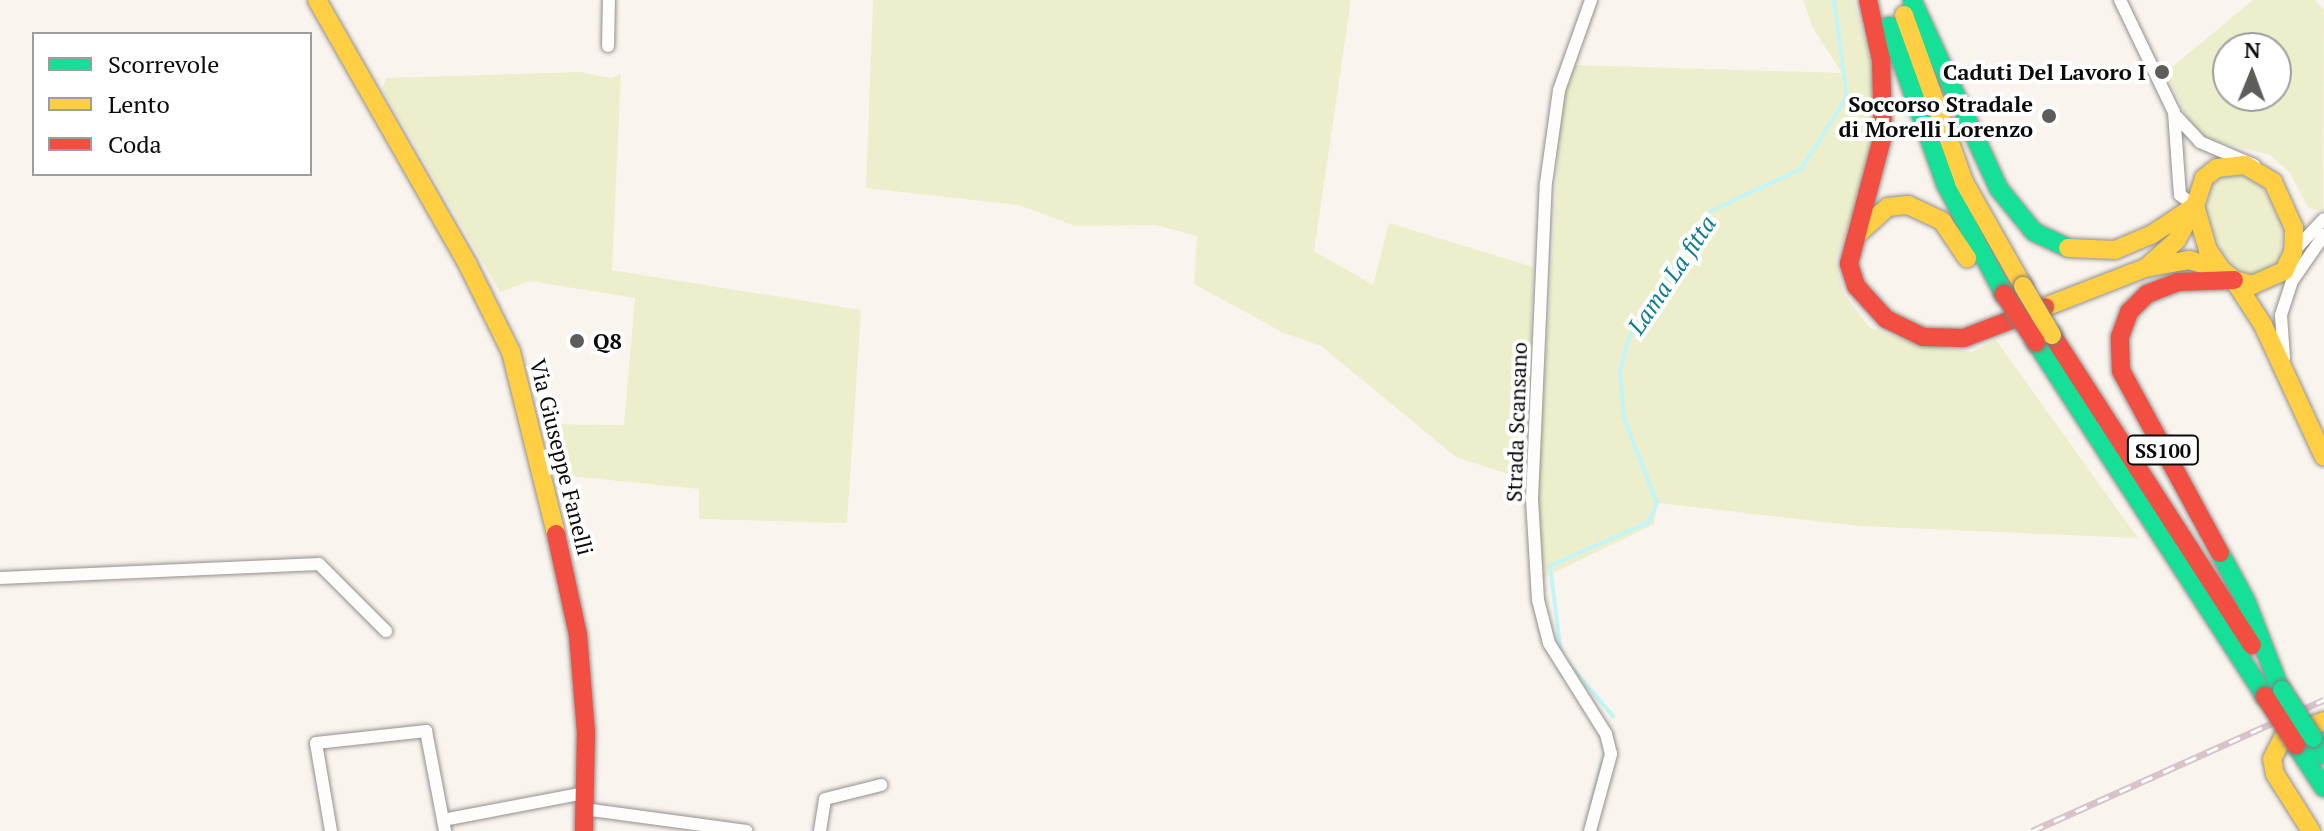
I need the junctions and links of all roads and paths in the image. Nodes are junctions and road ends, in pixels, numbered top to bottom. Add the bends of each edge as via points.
1 (317, 0) edge
2 (609, 0) edge
3 (1591, 0) edge
4 (1868, 0) edge
5 (1884, 0) edge
6 (1901, 0) edge
7 (1912, 0) edge
8 (2120, 0) edge
9 (608, 46) dead end
10 (2174, 112) junction
11 (2259, 170) junction
12 (2188, 200) junction
13 (2324, 219) edge
14 (2324, 235) edge
15 (1850, 244) junction
16 (2293, 252) junction
17 (2145, 268) junction
18 (2227, 275) junction
19 (1997, 297) junction
20 (2036, 342) junction
21 (2285, 369) junction
22 (2324, 457) edge
23 (0, 578) edge
24 (386, 631) dead end
25 (2275, 691) junction
26 (2324, 721) edge
27 (2304, 741) junction
28 (2324, 755) edge
29 (881, 785) dead end
30 (2324, 788) edge
31 (585, 801) junction
32 (444, 826) edge
33 (331, 831) edge
34 (584, 831) edge
35 (747, 831) edge
36 (820, 831) edge
37 (1590, 831) edge
38 (2311, 831) edge

1 - 31 main road, Via Giuseppe Fanelli via 468,265 511,352 548,487 578,635
2 - 9 street
3 - 37 street, Strada Scansano via 1559,90 1548,167 1532,499 1537,587 1549,643 1606,734 1611,754
4 - 15 main road via 1881,60 1883,135
5 - 19 main road, SS100 via 1892,45
6 - 20 main road, SS100, bridge via 1964,182 2023,286
7 - 12 main road via 1999,189 2034,232 2071,249 2094,252 2134,245
8 - 10 street
10 - 11 street via 2200,142 2248,160
10 - 12 street
11 - 12 main road via 2217,168
11 - 16 main road via 2273,182 2290,213
12 - 17 main road via 2176,241
12 - 18 main road via 2208,250
13 - 16 street
14 - 21 street via 2292,281 2281,315
15 - 17 main road via 1853,275 1869,304 1903,329 1946,340 1983,334
15 - 19 main road, SS100 via 1868,219 1888,207 1928,211 1953,234
16 - 18 main road via 2284,271 2270,281
17 - 18 main road via 2189,260
18 - 21 main road
18 - 25 main road, SS100 via 2178,282 2147,294 2129,312 2120,337 2121,371 2246,601
19 - 20 main road, SS100
20 - 25 main road, SS100
20 - 25 main road, SS100 via 2062,409 2099,441
21 - 22 main road
23 - 24 street via 319,564
25 - 27 main road, SS100, bridge
26 - 38 main road via 2283,737 2272,759 2275,774
27 - 28 main road, SS100
27 - 30 main road, SS100
29 - 36 street via 825,799
31 - 32 street
31 - 34 main road, Via Giuseppe Fanelli
31 - 35 street
32 - 33 street via 426,731 316,743

